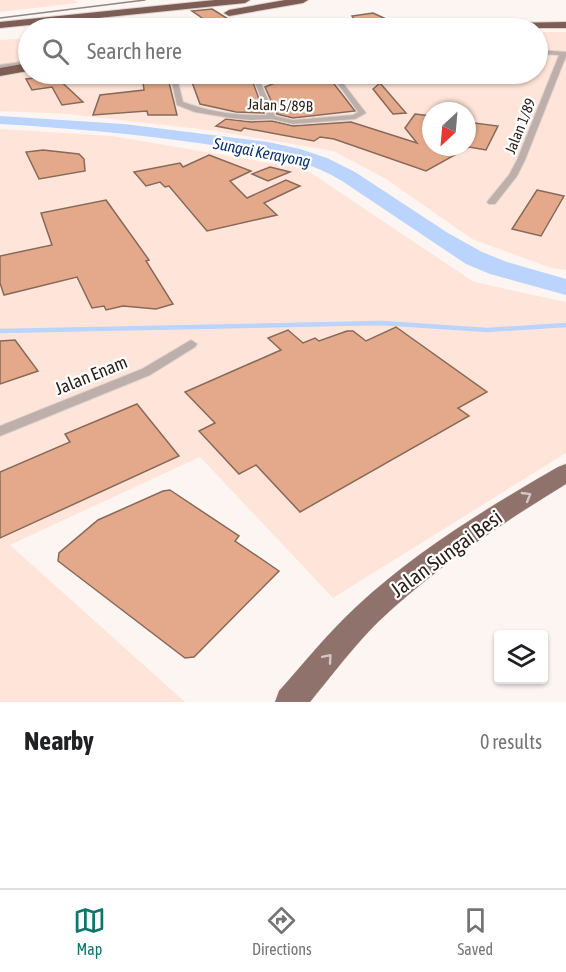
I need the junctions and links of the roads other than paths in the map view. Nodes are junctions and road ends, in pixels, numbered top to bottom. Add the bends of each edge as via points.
1 (245, 0) edge
2 (303, 0) edge
3 (69, 18) edge
4 (186, 18) edge
5 (18, 23) edge
6 (0, 25) edge
7 (548, 27) edge
8 (548, 27) edge
9 (565, 27) edge
10 (548, 29) edge
11 (18, 32) edge
12 (0, 33) edge
13 (548, 53) edge
14 (565, 54) edge
15 (18, 67) edge
16 (0, 70) edge
17 (175, 84) edge
18 (258, 84) edge
19 (341, 84) edge
20 (272, 117) junction
21 (492, 202) dead end
22 (190, 344) dead end
23 (0, 431) edge
24 (566, 473) edge
25 (290, 702) edge

1 - 3 highway
2 - 4 highway
5 - 6 highway
7 - 9 highway
8 - 9 highway
9 - 10 highway
11 - 12 highway
13 - 14 street
14 - 21 street, Jalan 1/89 via 521,160
15 - 16 highway
17 - 20 street, Jalan 5/89B via 180,103 198,110
18 - 20 street
19 - 20 street, Jalan 5/89B via 362,113 355,117 293,122
22 - 23 street, Jalan Enam via 146,372
25 -> 24 main road, Jalan Sungai Besi via 377,605 427,562

